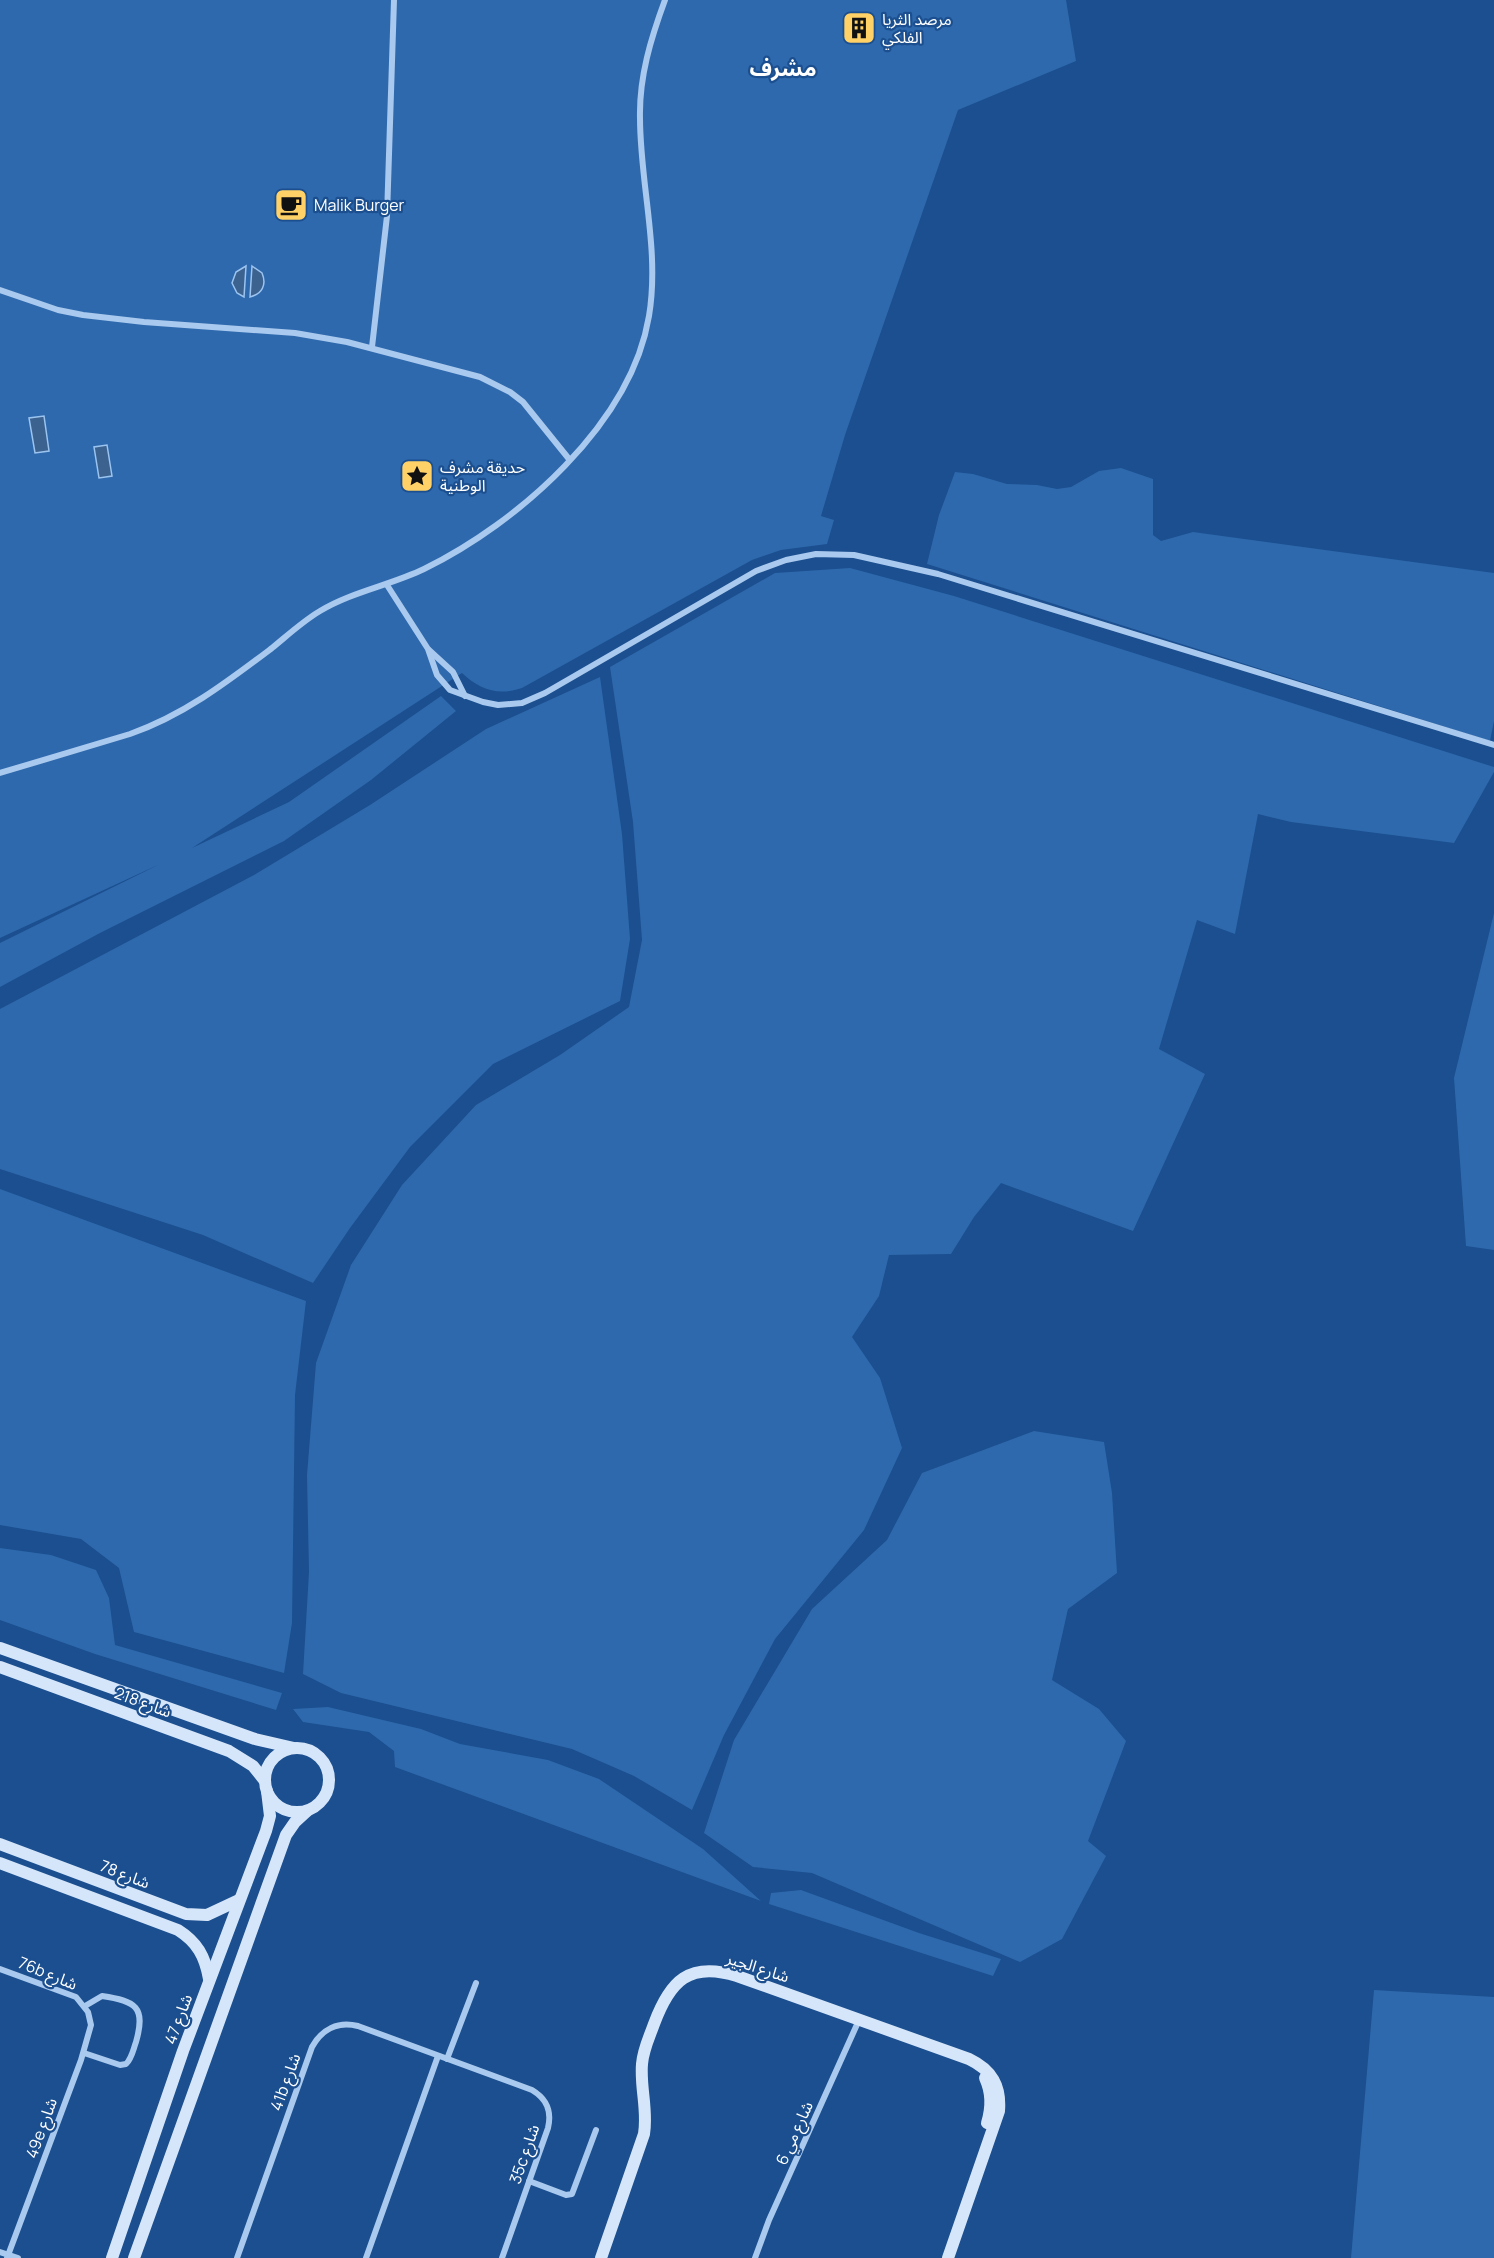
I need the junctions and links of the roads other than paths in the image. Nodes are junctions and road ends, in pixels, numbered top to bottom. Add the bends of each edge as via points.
1 (394, 0) edge
2 (665, 0) edge
3 (0, 290) edge
4 (372, 347) junction
5 (569, 459) junction
6 (387, 585) junction
7 (428, 649) junction
8 (465, 696) junction
9 (1494, 745) edge
10 (0, 773) edge
11 (0, 1648) edge
12 (0, 1667) edge
13 (294, 1748) junction
14 (266, 1786) junction
15 (307, 1811) junction
16 (0, 1844) edge
17 (0, 1863) edge
18 (239, 1899) junction
19 (0, 1968) edge
20 (209, 1980) junction
21 (476, 1983) dead end
22 (85, 2006) junction
23 (859, 2020) junction
24 (84, 2053) junction
25 (438, 2056) junction
26 (447, 2059) junction
27 (969, 2059) junction
28 (596, 2130) dead end
29 (529, 2181) junction
30 (0, 2252) edge
31 (8, 2256) edge
32 (18, 2258) edge
33 (112, 2258) edge
34 (134, 2258) edge
35 (237, 2258) edge
36 (366, 2258) edge
37 (502, 2258) edge
38 (601, 2258) edge
39 (755, 2258) edge
40 (939, 2258) edge
41 (948, 2258) edge

1 - 4 street via 387,216
2 - 5 street via 650,45 641,96 640,138 652,264 648,318 625,385 600,425
3 - 4 street via 83,315 295,333
4 - 5 street via 480,377 502,388 533,412
5 - 6 street via 484,533 446,557
6 - 7 street
6 - 10 street via 322,610 208,696 170,718
7 - 8 street via 453,672
7 - 8 street via 440,680 450,690
8 - 9 street via 498,705 530,700 756,571 801,556 832,554 875,558 917,568
11 - 13 street via 255,1739
12 - 14 street, شارع 218 via 228,1750 253,1766
13 - 14 street via 276,1755 270,1763
13 - 15 street via 312,1751 329,1773 327,1792 316,1807
14 - 15 street via 280,1808
14 - 18 street, شارع 47 via 270,1816
15 - 34 street via 286,1835
16 - 18 street, شارع 78 via 186,1914 207,1916
17 - 20 street, شارع 78 via 178,1930 200,1949
18 - 20 street, شارع 47
19 - 22 street, 76b شارع via 70,1994
20 - 33 street, شارع 47
21 - 26 street
22 - 24 street, 49e شارع via 91,2025
22 - 24 street via 102,1996 133,2005 139,2011 141,2023 126,2064
23 - 27 street, شارع الجير
23 - 38 street, شارع الجير via 714,1970 701,1971 679,1982 663,2001 645,2046 645,2134
23 - 39 street, شارع مي 6
24 - 31 street, 49e شارع
25 - 26 street, 35c شارع
25 - 35 street, 41b شارع via 350,2024 334,2026 321,2034 312,2047
25 - 36 street
26 - 29 street, 35c شارع via 532,2090 546,2102 550,2119
27 - 40 street via 987,2084 991,2112
27 - 41 street, شارع الجير via 984,2067 994,2079 999,2111
28 - 29 street via 572,2194
29 - 37 street, 35c شارع
30 - 31 street
31 - 32 street

